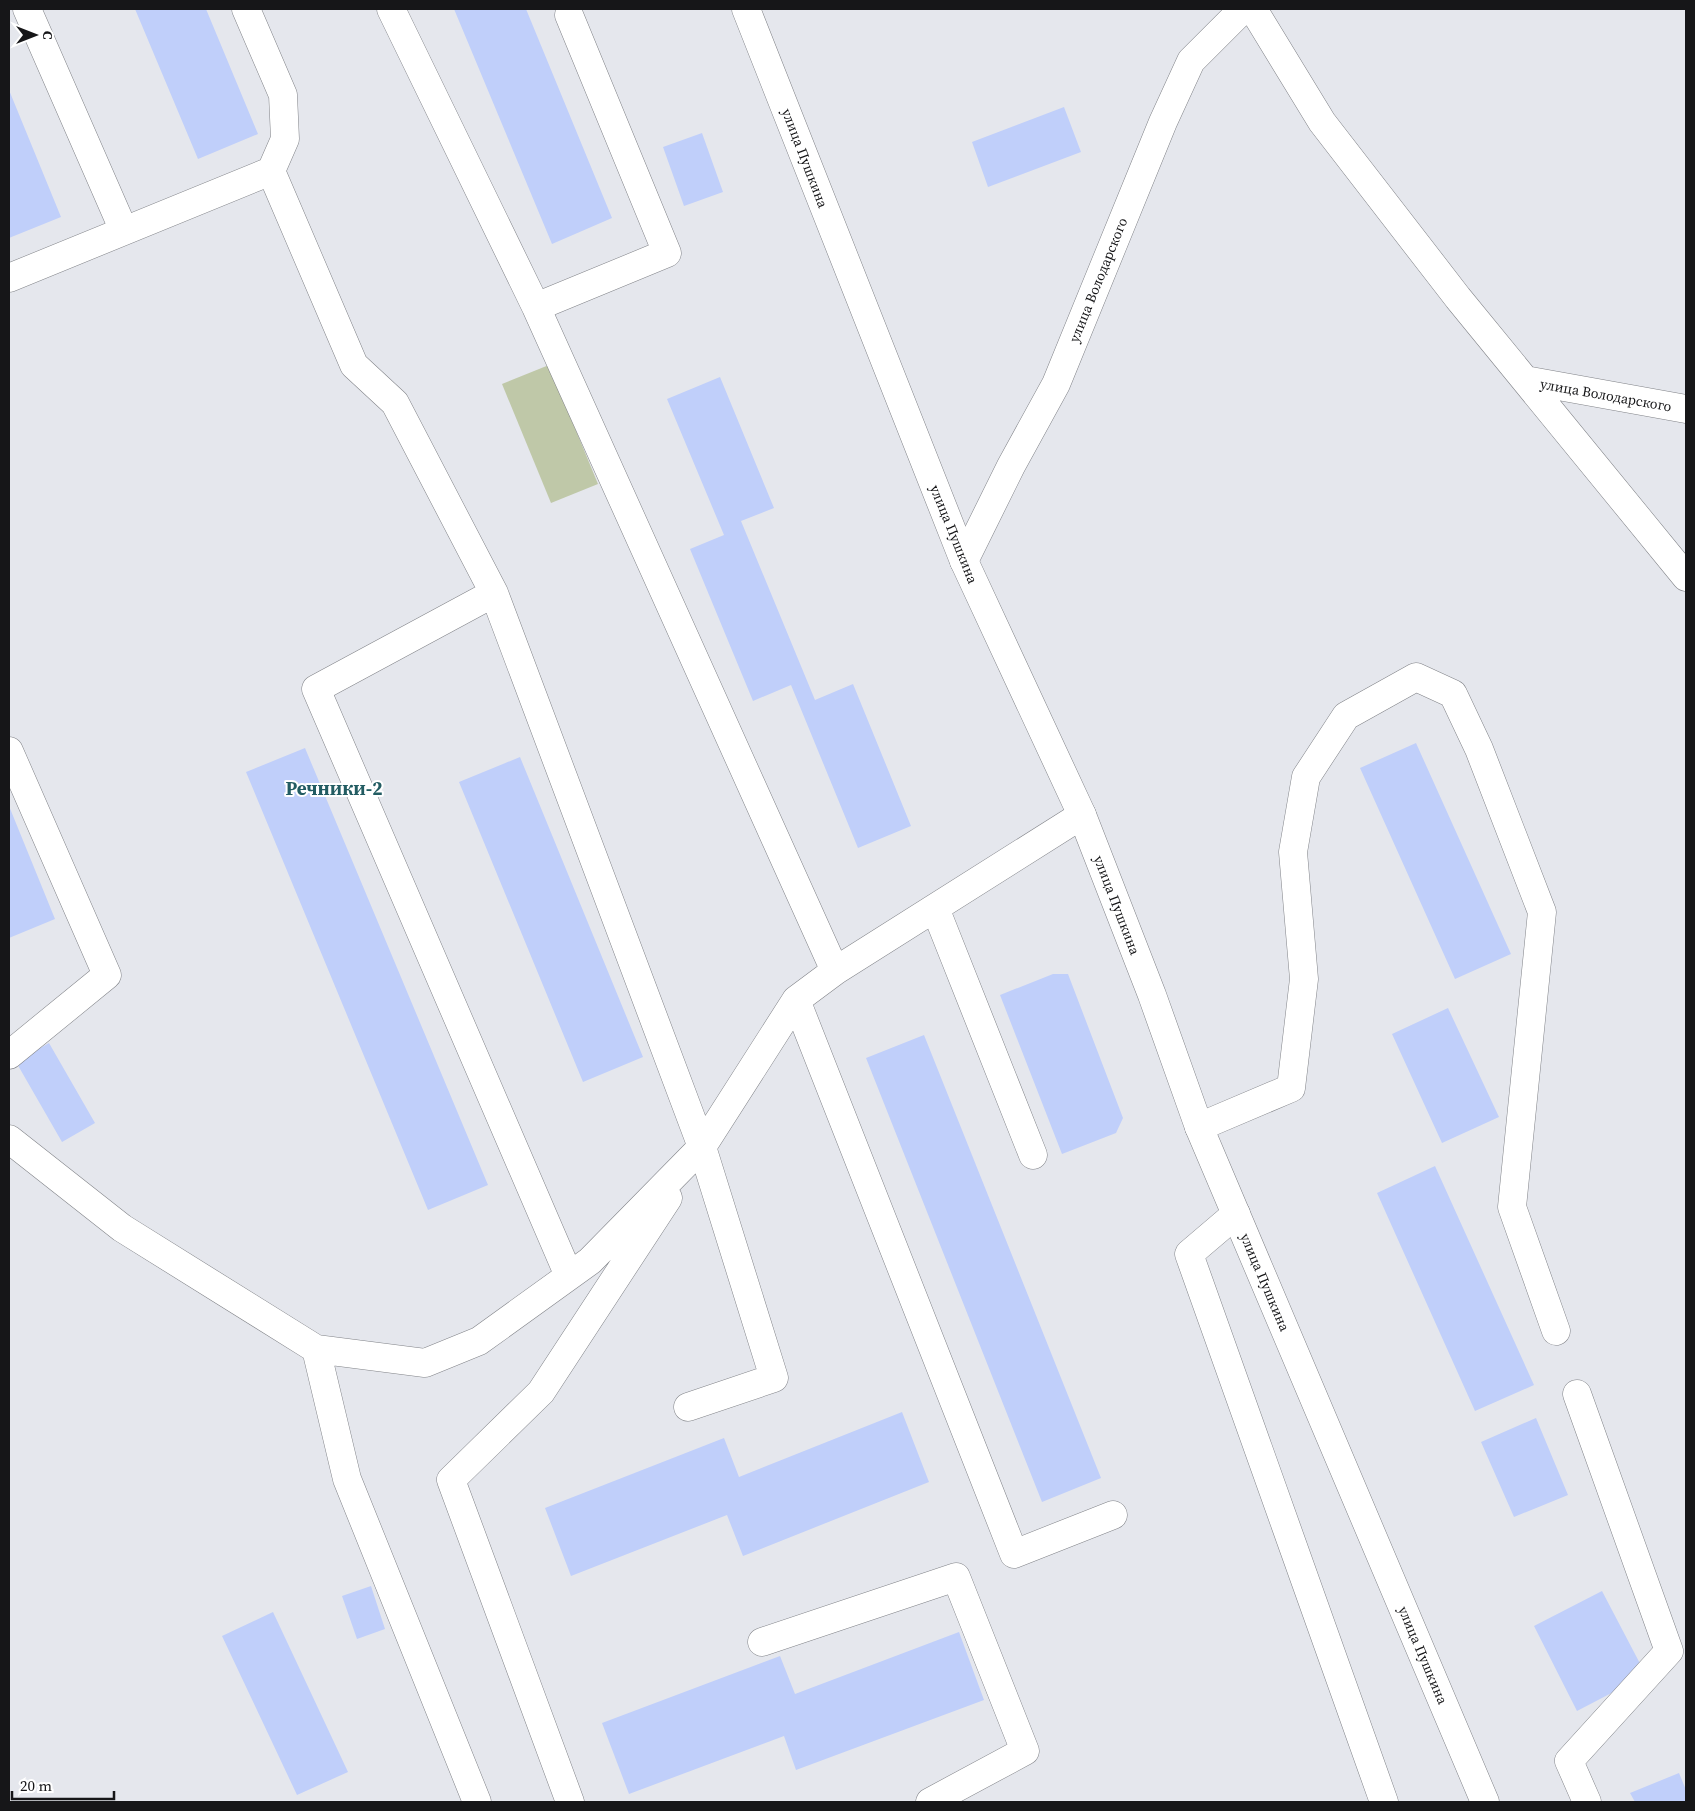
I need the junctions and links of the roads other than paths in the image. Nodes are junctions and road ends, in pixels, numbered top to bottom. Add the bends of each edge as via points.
1 (27, 9) edge
2 (246, 9) edge
3 (391, 9) edge
4 (746, 9) edge
5 (1243, 9) edge
6 (1253, 9) edge
7 (570, 15) dead end
8 (271, 171) junction
9 (124, 231) junction
10 (9, 278) edge
11 (536, 307) junction
12 (1525, 380) junction
13 (1686, 409) edge
14 (964, 561) junction
15 (1686, 577) edge
16 (494, 593) junction
17 (9, 752) edge
18 (1082, 815) junction
19 (935, 908) junction
20 (836, 971) junction
21 (796, 1000) junction
22 (9, 1055) edge
23 (1199, 1127) junction
24 (9, 1139) edge
25 (702, 1147) junction
26 (1033, 1155) dead end
27 (1236, 1214) junction
28 (570, 1276) junction
29 (1556, 1331) dead end
30 (316, 1349) junction
31 (1577, 1394) dead end
32 (688, 1407) dead end
33 (1114, 1515) dead end
34 (762, 1642) dead end
35 (477, 1802) edge
36 (570, 1802) edge
37 (930, 1802) edge
38 (1384, 1802) edge
39 (1485, 1802) edge
40 (1587, 1802) edge

1 - 9 street
2 - 8 street via 284,95 285,139
3 - 11 street
4 - 14 street, улица Пушкина
5 - 14 street, улица Володарского via 1191,61 1056,384
6 - 12 street via 1322,122
7 - 11 street via 668,253
8 - 9 street
8 - 16 street via 354,365 395,403
9 - 10 street
11 - 20 street
12 - 13 street, улица Володарского
12 - 15 street
14 - 18 street, улица Пушкина
16 - 25 street
16 - 28 street via 316,690
17 - 22 street via 107,975
18 - 19 street
18 - 23 street, улица Пушкина
19 - 20 street
19 - 26 street
20 - 21 street
21 - 25 street
21 - 33 street via 1014,1554
23 - 27 street, улица Пушкина
23 - 29 street via 1291,1088 1304,979 1293,852 1306,776 1346,716 1416,676 1453,694 1479,749 1542,912 1512,1207
24 - 30 street via 122,1228
25 - 28 street via 590,1262
25 - 32 street via 774,1378
25 - 36 street via 541,1392 451,1480
27 - 38 street via 1189,1254
27 - 39 street, улица Пушкина
28 - 30 street via 479,1341 425,1363
30 - 35 street via 347,1479
31 - 40 street via 1669,1651 1569,1761
34 - 37 street via 956,1577 1025,1751

